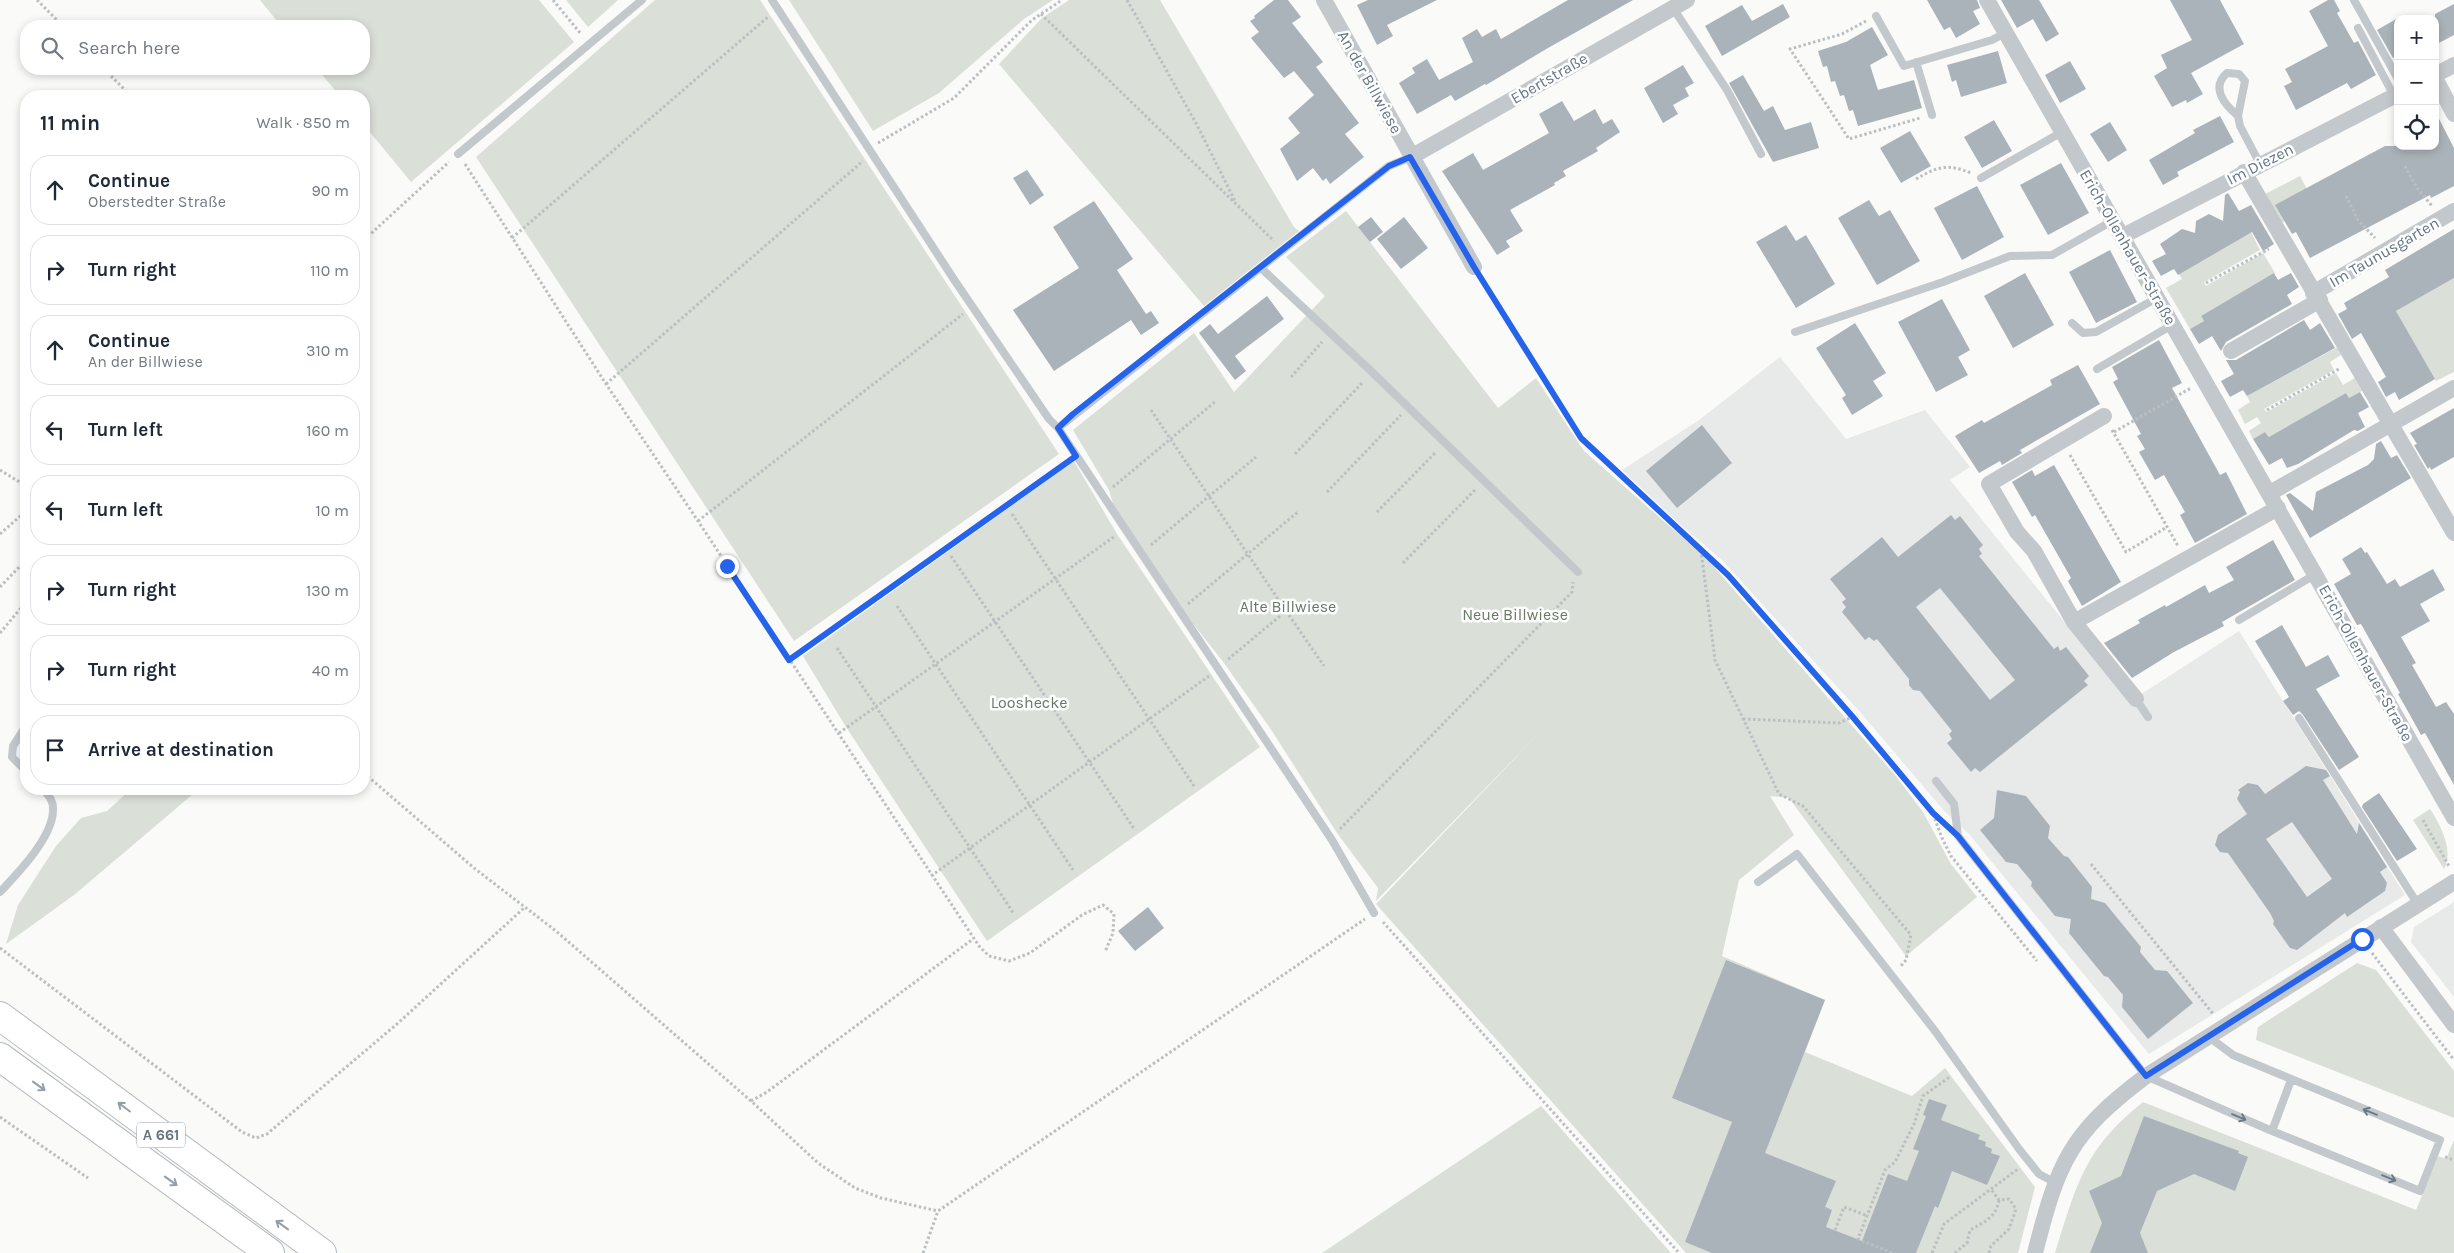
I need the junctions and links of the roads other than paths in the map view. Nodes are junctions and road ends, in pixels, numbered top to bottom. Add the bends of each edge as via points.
1 (642, 0) edge
2 (772, 0) edge
3 (1324, 0) edge
4 (1986, 0) edge
5 (2354, 0) edge
6 (1680, 4) edge
7 (1876, 16) road end
8 (2358, 28) dead end
9 (2005, 33) junction
10 (1916, 62) junction
11 (2454, 65) edge
12 (2394, 72) edge
13 (2439, 74) edge
14 (2439, 84) edge
15 (2394, 91) edge
16 (2394, 96) edge
17 (2454, 114) edge
18 (1932, 115) road end
19 (2238, 116) junction
20 (2062, 132) junction
21 (458, 154) road end
22 (1761, 154) dead end
23 (1410, 157) junction
24 (2260, 164) junction
25 (2244, 172) junction
26 (1981, 178) road end
27 (2448, 215) edge
28 (2114, 220) junction
29 (2123, 236) junction
30 (1474, 267) road end
31 (1261, 268) junction
32 (2317, 296) junction
33 (2157, 298) junction
34 (2072, 324) dead end
35 (2172, 325) junction
36 (1795, 332) dead end
37 (2230, 351) dead end
38 (2097, 369) dead end
39 (2454, 388) edge
40 (2104, 416) road end
41 (2391, 425) junction
42 (1058, 428) junction
43 (2270, 493) junction
44 (2278, 508) junction
45 (2454, 533) edge
46 (1578, 572) road end
47 (2316, 574) junction
48 (2238, 620) dead end
49 (2074, 622) junction
50 (2136, 699) joint
51 (2148, 717) dead end
52 (2299, 718) dead end
53 (20, 735) edge
54 (20, 765) edge
55 (1936, 781) dead end
56 (48, 795) edge
57 (2454, 818) edge
58 (1758, 882) dead end
59 (2454, 882) edge
60 (0, 892) edge
61 (2417, 903) junction
62 (1374, 913) road end
63 (2381, 927) junction
64 (0, 1016) edge
65 (2454, 1025) edge
66 (2209, 1037) junction
67 (0, 1057) edge
68 (2146, 1076) junction
69 (2291, 1080) junction
70 (2272, 1130) junction
71 (2054, 1182) junction
72 (270, 1253) edge
73 (322, 1253) edge
74 (2035, 1253) edge

1 - 21 lane
2 - 42 lane via 973,306
3 - 23 street, An der Billwiese
4 - 9 street, Erich-Ollenhauer-Straße
5 - 12 lane
6 - 22 lane
6 - 23 street, Ebertstraße
7 - 10 lane via 1904,66
8 - 15 lane
9 - 10 lane via 1992,40
9 - 20 street, Erich-Ollenhauer-Straße
10 - 18 lane
11 - 13 street
14 - 17 street
16 - 24 street, Im Diezen
19 - 19 lane via 2245,80 2239,74 2227,73 2220,84 2222,101
19 - 24 lane via 2243,133
20 - 26 lane
20 - 28 street, Erich-Ollenhauer-Straße
23 - 30 street, An der Billwiese
23 - 31 lane via 1389,166
24 - 25 street, Im Diezen
25 - 29 street, Im Diezen
25 - 32 street, Im Taunusgarten
27 - 32 street, Im Taunusgarten via 2386,250
28 - 29 street, Erich-Ollenhauer-Straße
28 - 36 lane via 2052,255 2010,256
29 - 33 street, Erich-Ollenhauer-Straße
31 - 42 lane
31 - 46 lane
32 - 37 street
32 - 41 street, Im Taunusgarten
33 - 34 lane via 2096,332 2083,333
33 - 35 street, Erich-Ollenhauer-Straße
35 - 38 lane
35 - 43 street, Erich-Ollenhauer-Straße
39 - 41 street
40 - 49 street via 1989,484 2017,532 2034,551
41 - 43 street
41 - 45 street, Im Taunusgarten
42 - 62 lane via 1332,840
43 - 44 street, Erich-Ollenhauer-Straße
44 - 47 street, Erich-Ollenhauer-Straße
44 - 49 street
47 - 48 lane
47 - 57 street, Erich-Ollenhauer-Straße
49 - 50 street
50 - 51 lane
52 - 61 lane
53 - 54 lane via 13,746 12,757
55 - 68 lane via 1954,804 1958,836
56 - 60 lane via 53,810 47,831 27,864
58 - 71 lane via 1797,854 1962,1068 2039,1174
59 - 61 street
61 - 63 street
63 - 65 street
63 - 66 street
73 -> 64 highway, A 661
66 - 68 street
66 - 69 lane via 2233,1055
67 -> 72 highway, A 661
68 -> 70 lane
68 - 71 street via 2093,1120 2074,1144
69 - 70 lane
70 -> 69 lane via 2420,1190 2440,1140
71 - 74 street

